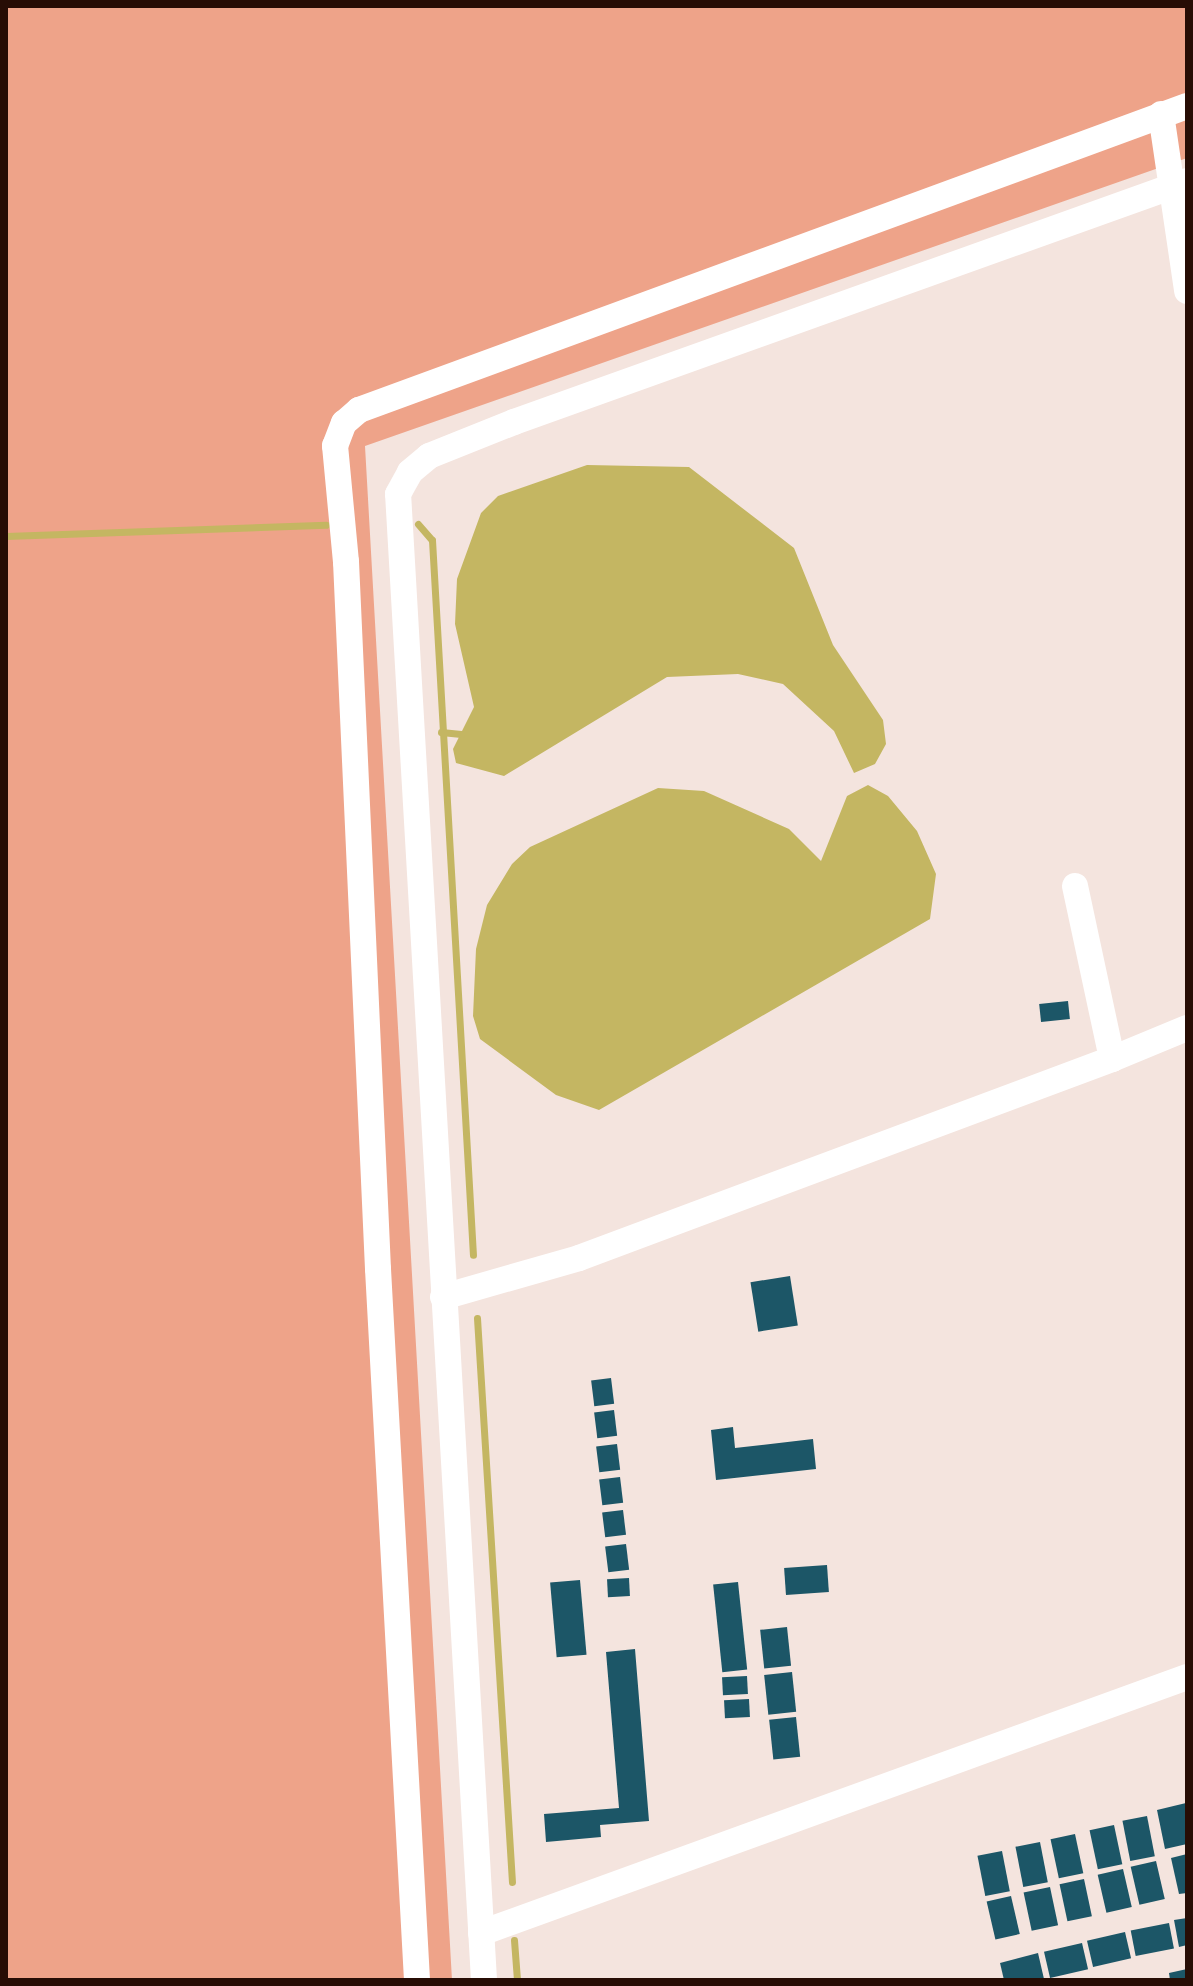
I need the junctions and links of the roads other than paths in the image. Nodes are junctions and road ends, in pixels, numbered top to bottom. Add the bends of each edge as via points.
1 (1187, 106) edge
2 (1161, 114) junction
3 (1180, 185) edge
4 (1187, 291) edge
5 (1075, 886) dead end
6 (1187, 1028) edge
7 (1112, 1059) junction
8 (443, 1297) junction
9 (1187, 1677) edge
10 (481, 1933) junction
11 (417, 1980) edge
12 (484, 1980) edge

1 - 2 lane
2 - 3 lane
2 - 11 lane via 359,410 344,423 335,446 346,562
3 - 4 lane
3 - 8 lane via 514,422 429,456 410,472 398,494
5 - 7 lane
6 - 7 lane
7 - 8 lane via 579,1258
8 - 10 lane
9 - 10 lane
10 - 12 lane

